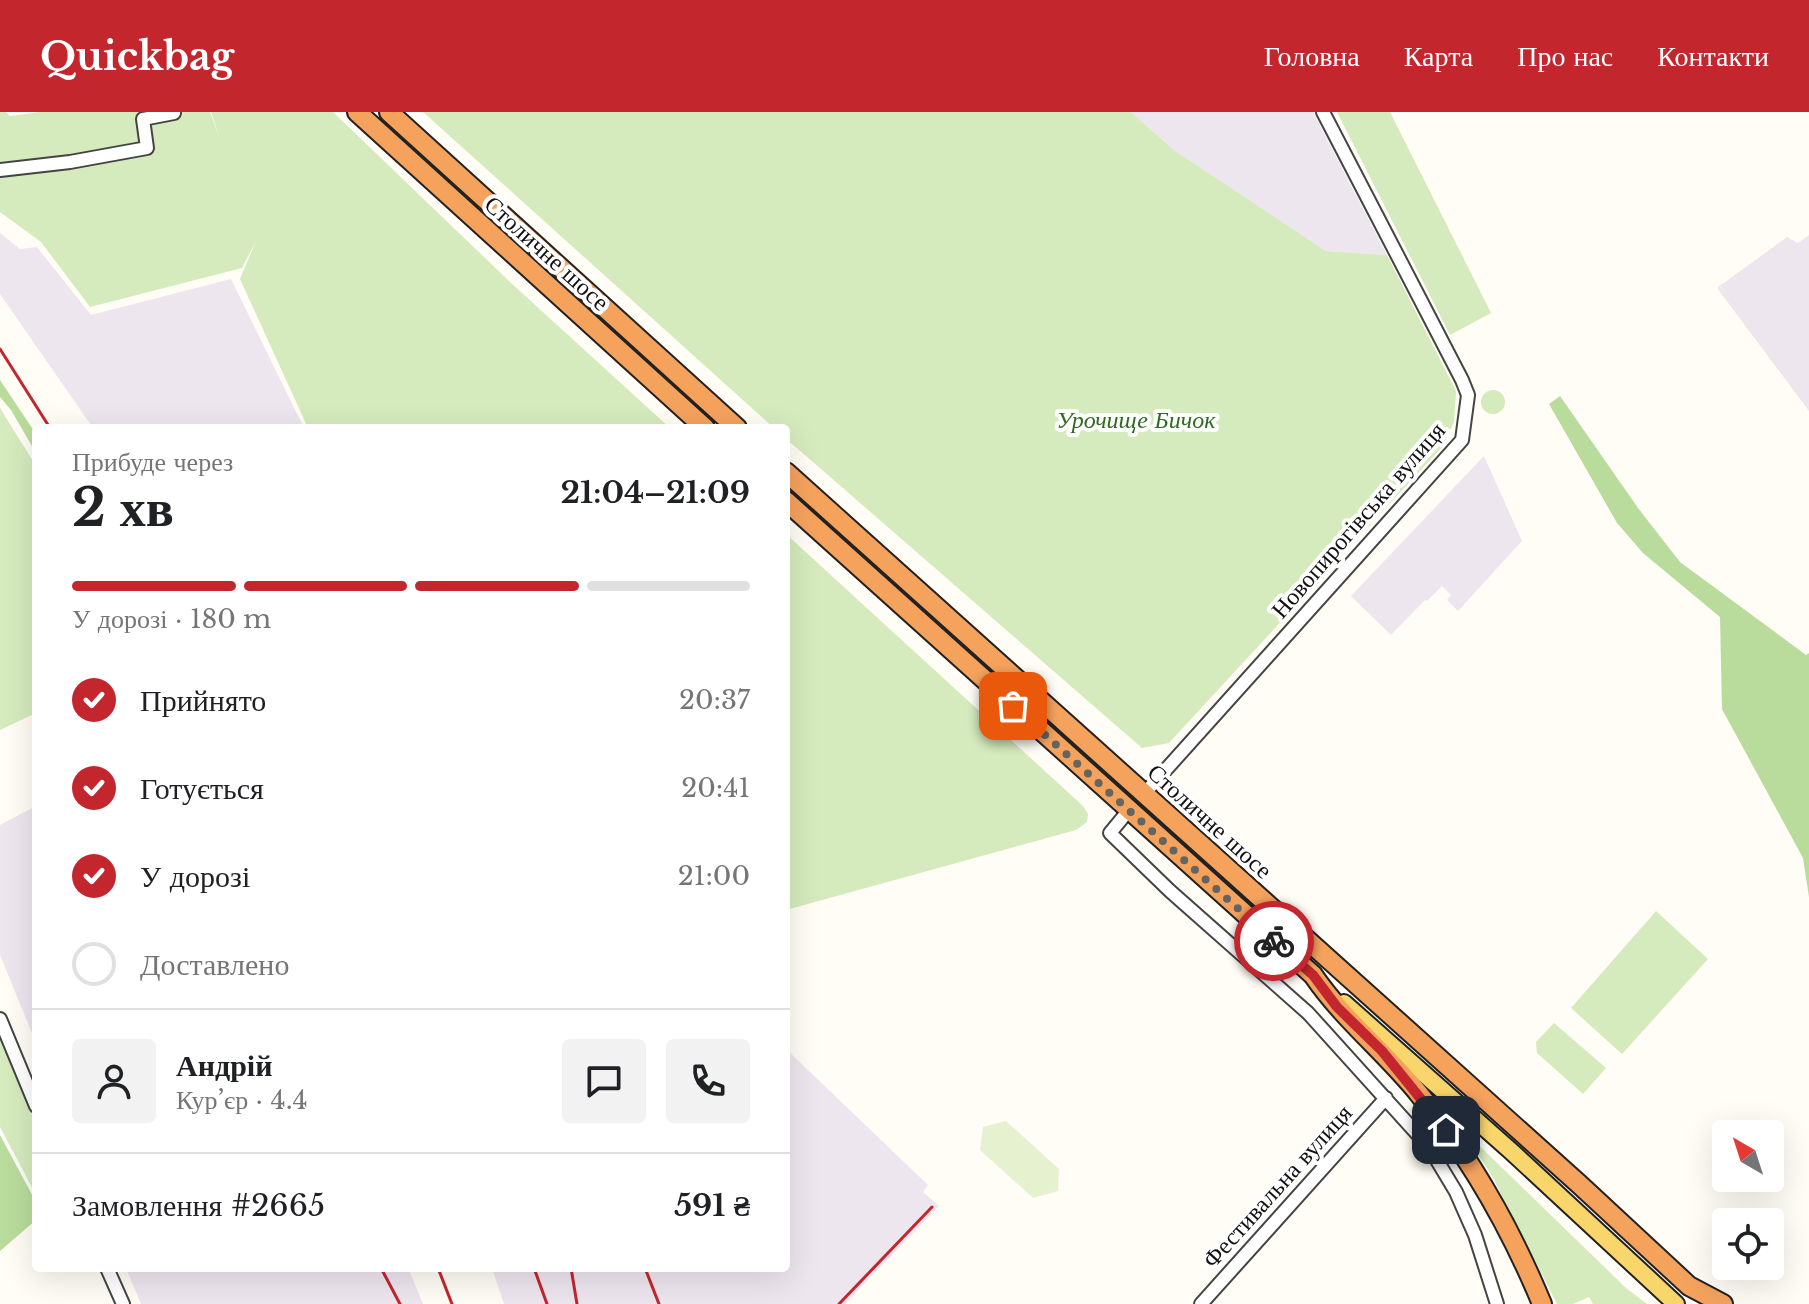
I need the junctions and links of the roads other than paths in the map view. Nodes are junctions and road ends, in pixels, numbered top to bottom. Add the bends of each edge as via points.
1 (357, 112) edge
2 (389, 112) edge
3 (1323, 112) edge
4 (174, 113) edge
5 (0, 170) edge
6 (701, 424) edge
7 (733, 424) edge
8 (790, 476) edge
9 (790, 505) edge
10 (1144, 794) junction
11 (1129, 810) junction
12 (1253, 965) junction
13 (1306, 970) junction
14 (0, 1019) edge
15 (32, 1096) edge
16 (1386, 1098) junction
17 (109, 1272) edge
18 (1689, 1286) junction
19 (123, 1304) edge
20 (1201, 1304) edge
21 (1497, 1304) edge
22 (1542, 1304) edge
23 (1676, 1304) edge
24 (1708, 1304) edge
25 (1723, 1304) edge

1 - 6 highway, Столичне шосе
2 - 7 highway, Столичне шосе
3 - 10 street, Новопирогівська вулиця via 1462,380 1468,395 1462,440
4 - 5 street via 143,119 147,148
8 - 10 highway, Столичне шосе
9 - 11 highway, Столичне шосе
10 - 18 highway, Столичне шосе
11 - 12 street, Фестивальна вулиця via 1110,833
11 - 13 highway, Столичне шосе
12 - 13 street
12 - 16 street, Фестивальна вулиця via 1308,1013
13 - 22 highway via 1419,1094 1459,1148 1519,1252
13 - 23 main road, Столичне шосе
14 - 15 street
16 - 20 street, Фестивальна вулиця
16 - 21 street, Фестивальна вулиця via 1429,1147 1456,1192
17 - 19 street
18 - 24 main road, Столичне шосе
18 - 25 highway

